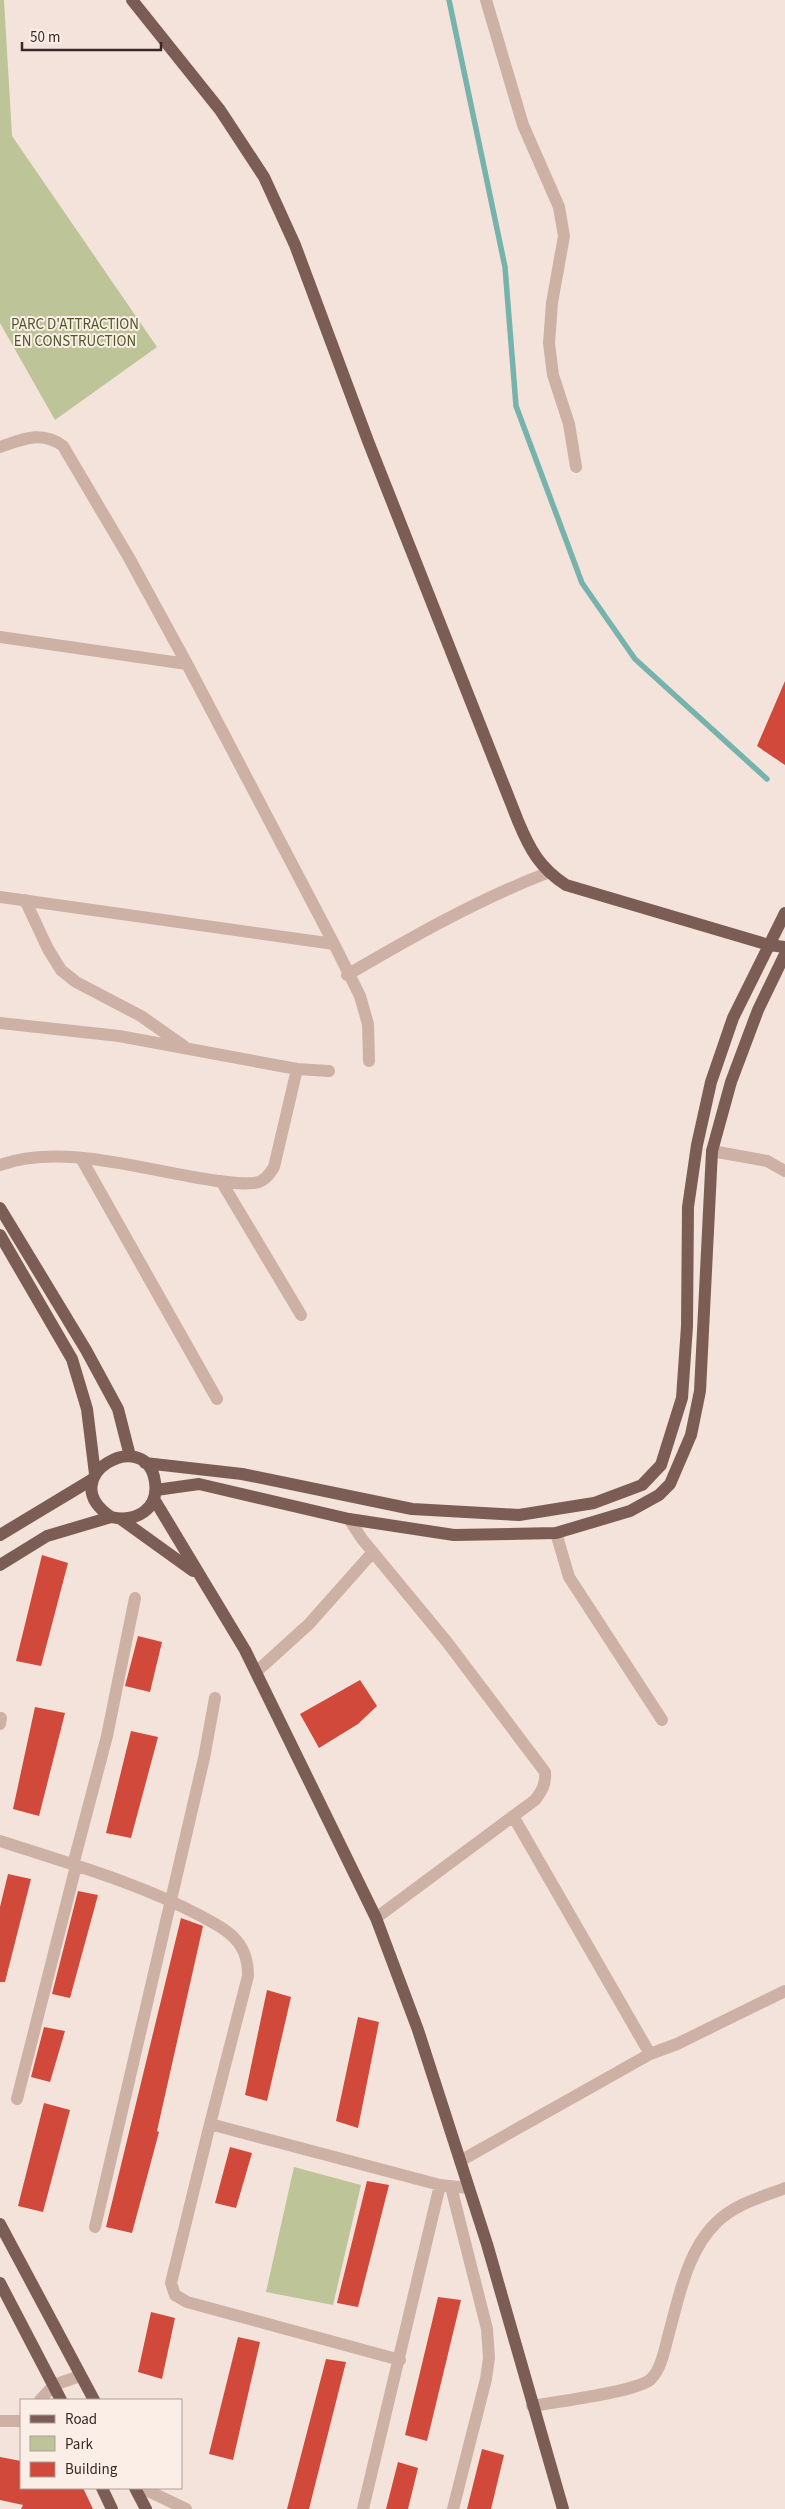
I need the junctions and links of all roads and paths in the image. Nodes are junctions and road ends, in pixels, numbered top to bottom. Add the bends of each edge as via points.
1 (132, 0) edge
2 (486, 0) edge
3 (0, 447) edge
4 (576, 467) dead end
5 (0, 637) edge
6 (187, 664) junction
7 (547, 873) junction
8 (0, 897) edge
9 (25, 900) junction
10 (785, 913) edge
11 (334, 944) junction
12 (769, 944) junction
13 (785, 947) edge
14 (785, 954) edge
15 (347, 974) junction
16 (0, 1023) edge
17 (191, 1051) junction
18 (369, 1061) dead end
19 (297, 1069) junction
20 (329, 1071) dead end
21 (712, 1151) junction
22 (82, 1158) junction
23 (0, 1165) edge
24 (785, 1171) edge
25 (221, 1181) junction
26 (0, 1208) edge
27 (0, 1235) edge
28 (301, 1315) dead end
29 (217, 1399) dead end
30 (130, 1456) junction
31 (145, 1463) junction
32 (94, 1477) junction
33 (155, 1495) junction
34 (116, 1519) junction
35 (349, 1519) junction
36 (556, 1533) junction
37 (0, 1535) edge
38 (373, 1552) junction
39 (0, 1565) edge
40 (198, 1574) junction
41 (135, 1598) dead end
42 (256, 1672) junction
43 (215, 1698) dead end
44 (662, 1720) dead end
45 (513, 1816) junction
46 (0, 1841) edge
47 (75, 1865) junction
48 (171, 1900) junction
49 (376, 1918) junction
50 (785, 1991) edge
51 (650, 2054) junction
52 (17, 2099) dead end
53 (210, 2124) junction
54 (460, 2162) junction
55 (446, 2186) junction
56 (468, 2188) junction
57 (785, 2188) edge
58 (0, 2224) edge
59 (95, 2227) dead end
60 (0, 2283) edge
61 (400, 2360) junction
62 (80, 2376) junction
63 (54, 2385) junction
64 (41, 2399) edge
65 (61, 2399) edge
66 (93, 2399) edge
67 (532, 2406) junction
68 (20, 2421) edge
69 (0, 2422) edge
70 (102, 2489) edge
71 (136, 2489) edge
72 (144, 2489) edge
73 (112, 2509) edge
74 (146, 2509) edge
75 (186, 2509) edge
76 (363, 2509) edge
77 (453, 2509) edge
78 (563, 2509) edge

1 - 7 main road via 220,110 264,177 295,246 518,821 533,854
2 - 4 street via 523,125 559,207 564,236 552,303 549,343 553,375 569,424
3 - 6 street via 40,436 63,446
5 - 6 street
6 - 11 street
7 - 12 main road via 566,885 597,896
7 - 15 street via 413,936
8 - 9 street
9 - 11 street
9 - 17 street via 48,949 62,970 76,982 140,1016
10 - 12 main road
11 - 15 street
12 - 13 main road
12 - 31 main road via 733,1018 711,1082 688,1207 687,1326 682,1398 661,1465 642,1485 594,1503 519,1515 412,1509 242,1474
14 - 21 main road via 758,1010 731,1082
15 - 18 street via 360,996 368,1024
16 - 17 street via 119,1036
17 - 19 street
19 - 20 street
19 - 25 street via 274,1167 267,1178 255,1183
21 - 24 street via 767,1161
21 - 36 main road via 700,1391 685,1451 670,1484 659,1495 630,1512
22 - 23 street via 42,1155
22 - 25 street
22 - 29 street
25 - 28 street
26 - 30 main road via 118,1409
27 - 32 main road via 72,1359 87,1409
30 - 31 main road
30 - 32 main road via 116,1457 104,1463
31 - 33 main road via 154,1476
32 - 34 main road via 92,1491 95,1502 102,1511
32 - 37 main road
33 - 34 main road via 147,1510 135,1518
33 - 35 main road via 199,1484
33 - 40 main road
34 - 39 main road via 47,1536
34 - 40 main road
35 - 36 main road via 454,1535
35 - 38 street
36 - 44 street via 569,1577
38 - 42 street via 309,1624
38 - 45 street via 447,1642 545,1772 546,1781 540,1793
40 - 42 main road
41 - 47 street via 107,1736
42 - 49 main road
43 - 48 street
45 - 49 street
45 - 51 street
46 - 47 street
47 - 48 street
47 - 52 street
48 - 53 street via 237,1940 248,1960 248,1976
48 - 59 street
49 - 54 main road via 418,2030
50 - 51 street
51 - 54 street
53 - 55 street
53 - 61 street via 171,2283 175,2295 187,2302
54 - 56 main road
55 - 56 street
55 - 61 street
55 - 77 street via 487,2329 489,2358
56 - 67 main road
57 - 67 street via 748,2201 718,2220 707,2233 684,2280 661,2360 651,2379 634,2386
58 - 62 main road
60 - 63 main road
61 - 76 street
62 - 63 street
62 - 66 main road
63 - 64 street
63 - 65 main road
67 - 78 main road
68 - 69 street
70 - 73 main road
71 - 74 main road
72 - 75 street

